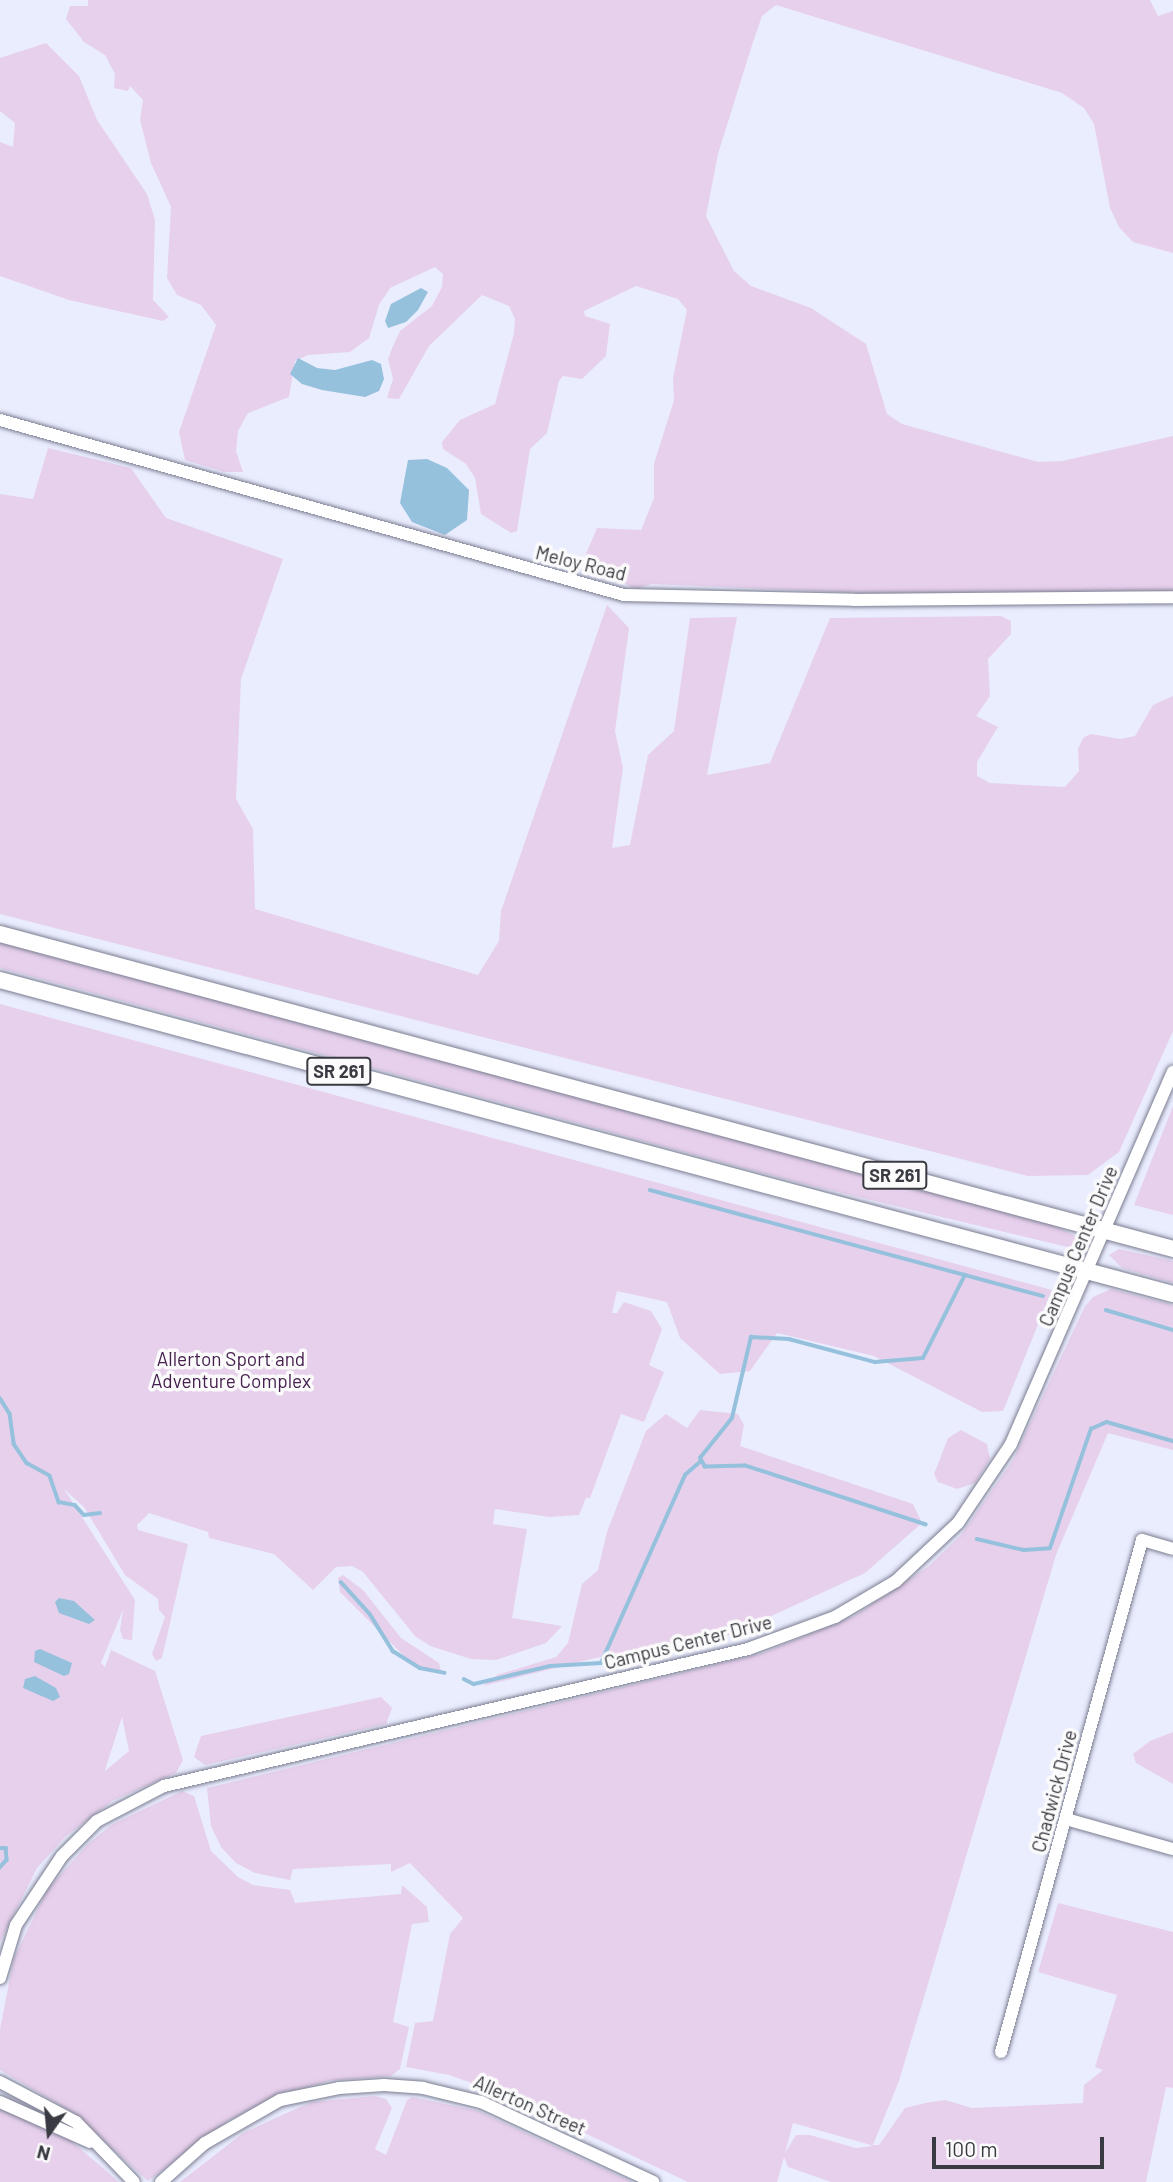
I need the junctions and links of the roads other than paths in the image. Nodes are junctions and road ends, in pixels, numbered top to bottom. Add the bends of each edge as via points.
1 (0, 419) edge
2 (1173, 597) edge
3 (0, 934) edge
4 (0, 980) edge
5 (1173, 1072) edge
6 (1105, 1231) junction
7 (1173, 1249) edge
8 (1088, 1272) junction
9 (1173, 1294) edge
10 (1173, 1549) edge
11 (1066, 1819) junction
12 (1173, 1849) edge
13 (0, 1978) edge
14 (1001, 2052) dead end
15 (0, 2082) edge
16 (0, 2102) edge
17 (94, 2143) junction
18 (134, 2182) edge
19 (161, 2182) edge
20 (653, 2182) edge

1 - 2 street, Meloy Road via 624,594 854,600
3 - 6 main road, SR 261
4 - 8 main road, SR 261
5 - 6 street, Campus Center Drive
6 - 7 main road, SR 261
6 - 8 street, Campus Center Drive
8 - 9 main road, SR 261
8 - 13 street, Campus Center Drive via 1028,1411 991,1477 940,1543 876,1594 835,1617 748,1649 164,1786 97,1821 62,1856 16,1926
10 - 11 street, Chadwick Drive via 1142,1540
11 - 12 street
11 - 14 street, Chadwick Drive
15 - 17 street via 52,2106 76,2122
16 - 17 street
17 - 18 street
19 - 20 street, Allerton Street via 205,2143 267,2106 329,2090 384,2085 423,2088 481,2102

